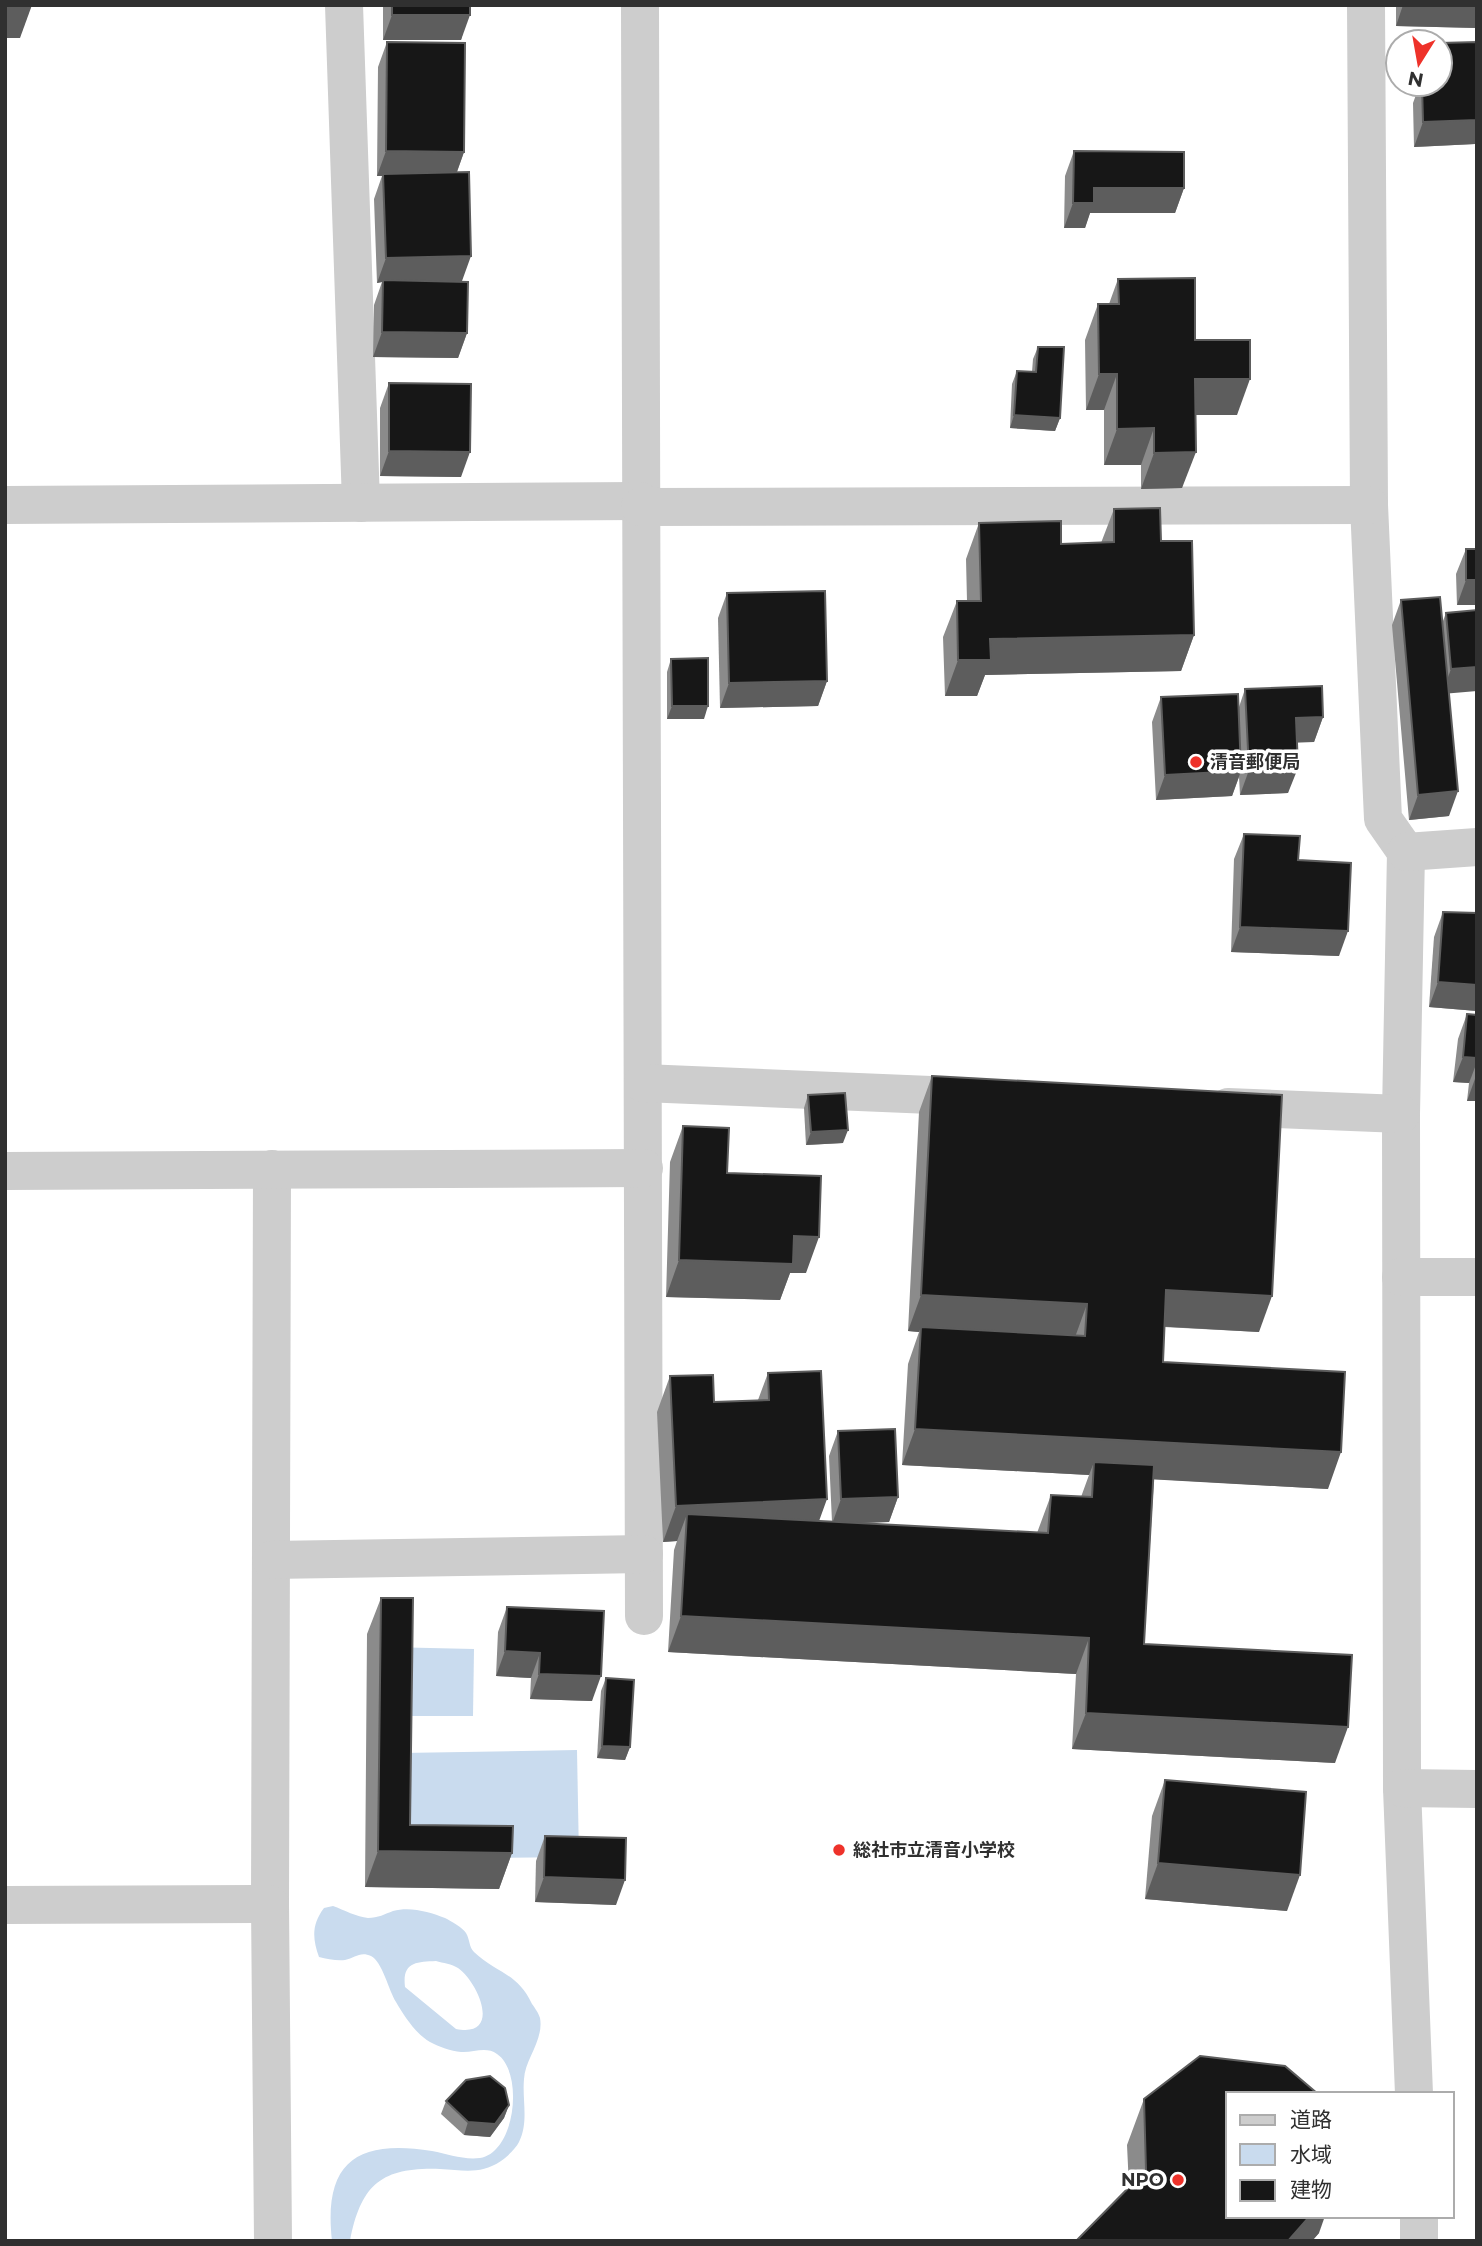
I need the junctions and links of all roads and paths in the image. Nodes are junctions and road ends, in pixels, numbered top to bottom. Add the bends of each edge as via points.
1 (344, 5) edge
2 (640, 5) edge
3 (1366, 5) edge
4 (360, 503) junction
5 (640, 504) junction
6 (5, 505) edge
7 (1368, 505) junction
8 (1477, 847) edge
9 (1406, 852) junction
10 (643, 1083) junction
11 (1015, 1098) edge
12 (1194, 1106) edge
13 (1401, 1114) junction
14 (644, 1168) junction
15 (272, 1169) junction
16 (5, 1171) edge
17 (1401, 1277) junction
18 (1477, 1277) edge
19 (644, 1554) junction
20 (271, 1560) junction
21 (644, 1616) dead end
22 (1402, 1788) junction
23 (1477, 1789) edge
24 (270, 1904) junction
25 (5, 1905) edge
26 (1414, 2092) edge
27 (1419, 2218) edge
28 (273, 2241) edge
29 (1419, 2241) edge

1 - 4 street
2 - 5 street
3 - 7 street
4 - 5 street
4 - 6 street
5 - 7 street
5 - 10 street
7 - 9 street via 1383,819
8 - 9 street
9 - 13 street
10 - 11 street
10 - 14 street
12 - 13 street
13 - 17 street
14 - 15 street
14 - 19 street
15 - 16 street
15 - 20 street
17 - 18 street
17 - 22 street
19 - 20 street
19 - 21 street
20 - 24 street
22 - 23 street
22 - 26 street
24 - 25 street
24 - 28 street
27 - 29 street

